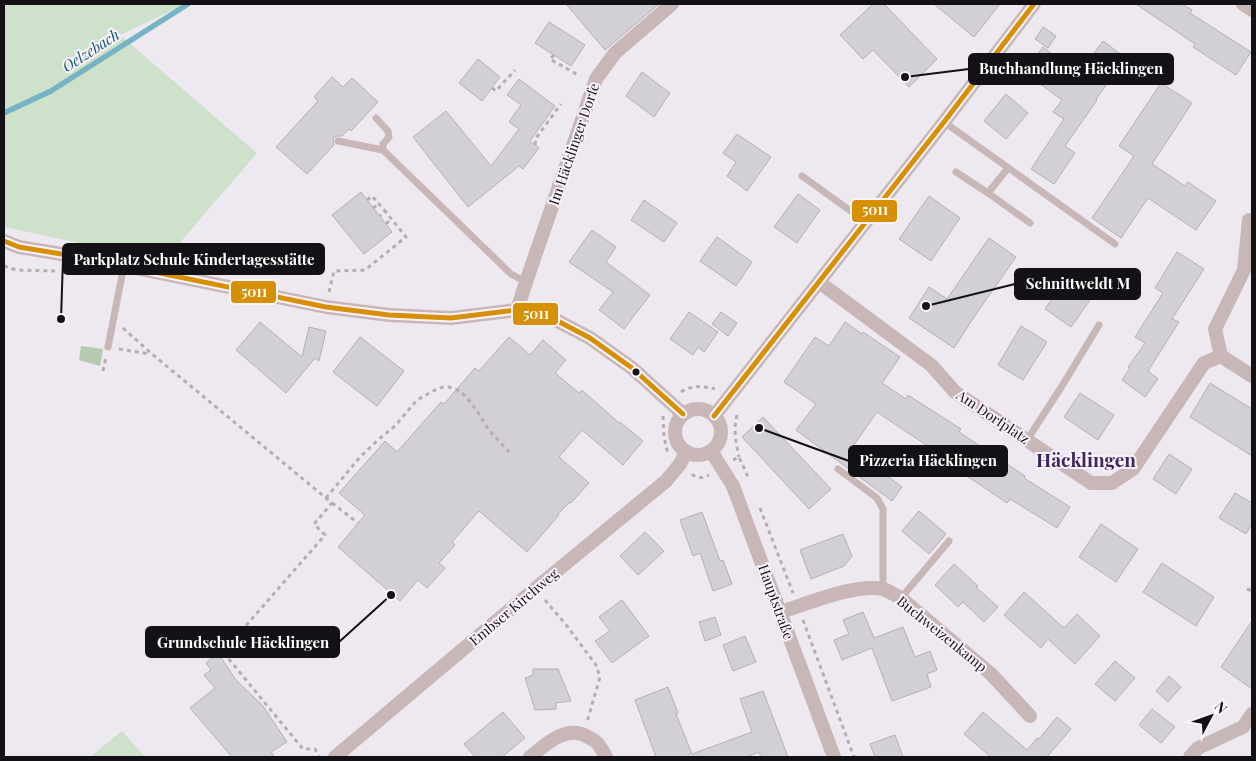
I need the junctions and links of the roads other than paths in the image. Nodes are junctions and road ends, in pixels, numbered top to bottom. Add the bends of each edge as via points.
1 (672, 4) edge
2 (1034, 4) edge
3 (1243, 4) edge
4 (1252, 10) edge
5 (376, 118) dead end
6 (944, 122) junction
7 (338, 140) dead end
8 (383, 150) junction
9 (1008, 168) junction
10 (956, 172) dead end
11 (802, 176) dead end
12 (988, 193) junction
13 (1249, 220) dead end
14 (866, 222) junction
15 (1030, 223) dead end
16 (4, 242) edge
17 (1115, 244) dead end
18 (124, 265) junction
19 (526, 282) junction
20 (819, 282) junction
21 (517, 310) junction
22 (1099, 324) dead end
23 (108, 347) road end
24 (1221, 356) junction
25 (1252, 376) edge
26 (683, 414) junction
27 (714, 416) junction
28 (1026, 440) junction
29 (711, 451) junction
30 (686, 452) junction
31 (838, 470) dead end
32 (949, 541) dead end
33 (884, 590) junction
34 (901, 598) junction
35 (780, 612) junction
36 (1252, 714) edge
37 (1030, 716) dead end
38 (335, 757) edge
39 (530, 757) edge
40 (606, 757) edge
41 (834, 757) edge
42 (1190, 757) edge

1 - 19 street, Im Häcklinger Dorfe via 614,53 596,79
2 - 6 street
3 - 4 street
5 - 8 lane via 388,131
6 - 9 lane
6 - 14 street
7 - 8 lane
8 - 19 lane via 511,274
9 - 12 lane
9 - 17 lane
10 - 12 lane
11 - 14 lane
12 - 15 lane
13 - 24 street via 1244,270 1215,329
14 - 20 street
16 - 18 street
18 - 21 street via 326,307 389,315 451,318
18 - 23 lane
19 - 21 street, Im Häcklinger Dorfe
20 - 27 street
20 - 28 street, Am Dorfplatz via 931,365 955,392
21 - 26 street via 550,317 590,338 632,368
22 - 28 lane
24 - 25 street
24 - 28 street, Am Dorfplatz via 1204,363 1133,469 1112,483 1091,483
26 - 27 street via 696,409
26 - 30 street via 675,434 676,441
27 - 29 street via 721,435
29 - 30 street via 696,455
29 - 35 street, Hauptstraße via 733,486
30 - 38 street, Embser Kirchweg via 666,481
31 - 33 lane via 877,498 883,509
32 - 34 lane
33 - 34 street, Buchweizenkamp
33 - 35 street, Buchweizenkamp via 862,588
34 - 37 street, Buchweizenkamp via 991,674
35 - 41 street, Hauptstraße
36 - 42 street via 1243,727 1198,748
39 - 40 street via 547,743 570,733 584,734 598,743

